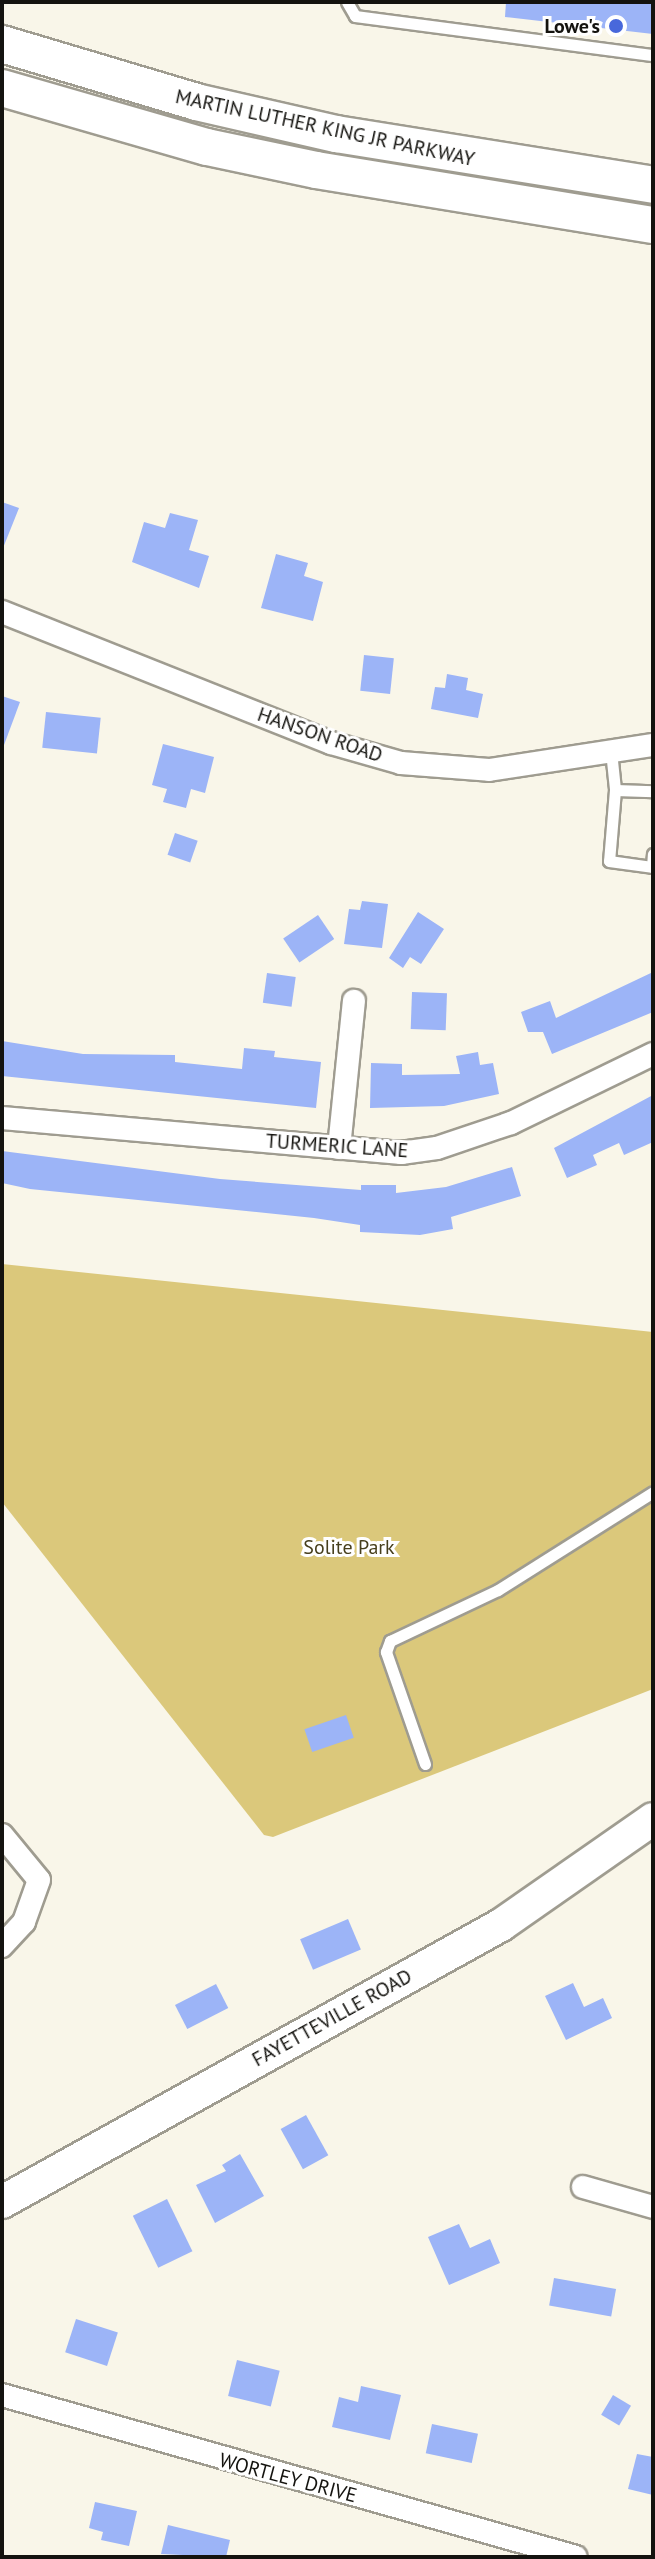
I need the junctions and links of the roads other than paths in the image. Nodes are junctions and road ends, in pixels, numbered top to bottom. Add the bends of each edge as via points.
1 (347, 2) edge
2 (2, 44) edge
3 (653, 55) edge
4 (2, 88) edge
5 (653, 185) edge
6 (653, 225) edge
7 (2, 612) edge
8 (653, 745) edge
9 (611, 750) junction
10 (615, 790) junction
11 (653, 791) edge
12 (653, 854) edge
13 (354, 1001) dead end
14 (653, 1054) edge
15 (2, 1118) edge
16 (339, 1148) junction
17 (653, 1492) edge
18 (425, 1764) dead end
19 (653, 1819) edge
20 (2, 1835) edge
21 (2, 1946) edge
22 (583, 2187) dead end
23 (2, 2202) edge
24 (653, 2207) edge
25 (2, 2395) edge
26 (548, 2553) edge
27 (576, 2557) edge

1 - 3 lane via 355,16
2 - 5 main road, MARTIN LUTHER KING JR PARKWAY via 196,102 336,134
4 - 6 main road, MARTIN LUTHER KING JR PARKWAY via 207,147 316,170
7 - 9 street, HANSON ROAD via 331,743 401,763 489,770
8 - 9 street, HANSON ROAD
9 - 10 lane
10 - 11 lane
10 - 12 lane via 609,861 652,867
13 - 16 street
14 - 16 street, TURMERIC LANE via 511,1123 437,1148 401,1153
15 - 16 street, TURMERIC LANE
17 - 18 lane via 498,1590 390,1641 386,1652
19 - 23 main road, FAYETTEVILLE ROAD via 501,1925
20 - 21 street via 39,1880 24,1922
22 - 24 street
25 - 26 street, WORTLEY DRIVE
26 - 27 street, WORTLEY DRIVE

